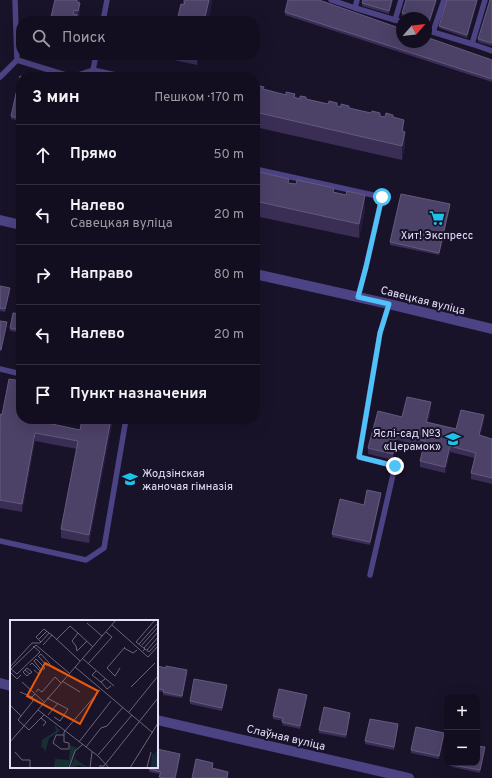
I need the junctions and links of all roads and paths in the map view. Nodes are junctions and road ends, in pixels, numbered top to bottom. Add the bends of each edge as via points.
1 (15, 0) edge
2 (107, 0) edge
3 (331, 0) edge
4 (357, 0) edge
5 (401, 0) edge
6 (444, 0) edge
7 (485, 0) edge
8 (355, 8) junction
9 (104, 16) edge
10 (395, 20) joint
11 (16, 30) edge
12 (433, 32) joint
13 (472, 44) junction
14 (492, 51) edge
15 (17, 60) joint
16 (95, 60) edge
17 (93, 70) junction
18 (56, 72) edge
19 (87, 72) edge
20 (102, 72) edge
21 (0, 77) edge
22 (260, 170) edge
23 (0, 220) edge
24 (16, 224) edge
25 (260, 275) edge
26 (358, 297) junction
27 (389, 304) junction
28 (492, 329) edge
29 (0, 369) edge
30 (16, 373) edge
31 (125, 424) edge
32 (0, 541) edge
33 (370, 576) dead end
34 (0, 683) edge
35 (10, 686) edge
36 (158, 720) edge
37 (409, 778) edge

1 - 11 lane
2 - 9 lane
3 - 8 lane
4 - 8 lane
5 - 10 lane
6 - 12 lane
7 - 13 lane
8 - 10 lane
12 - 13 lane
13 - 14 lane
15 - 18 lane
15 - 21 lane
16 - 17 lane
17 - 19 lane
17 - 20 lane
22 - 26 lane via 382,197
23 - 24 street
25 - 26 street, Савецкая вуліца
26 - 27 street, Савецкая вуліца
27 - 28 street, Савецкая вуліца
27 - 33 lane via 380,333 359,457 395,466
29 - 30 lane
31 - 32 lane via 104,548 86,560
34 - 35 street
36 - 37 street, Слаўная вуліца

